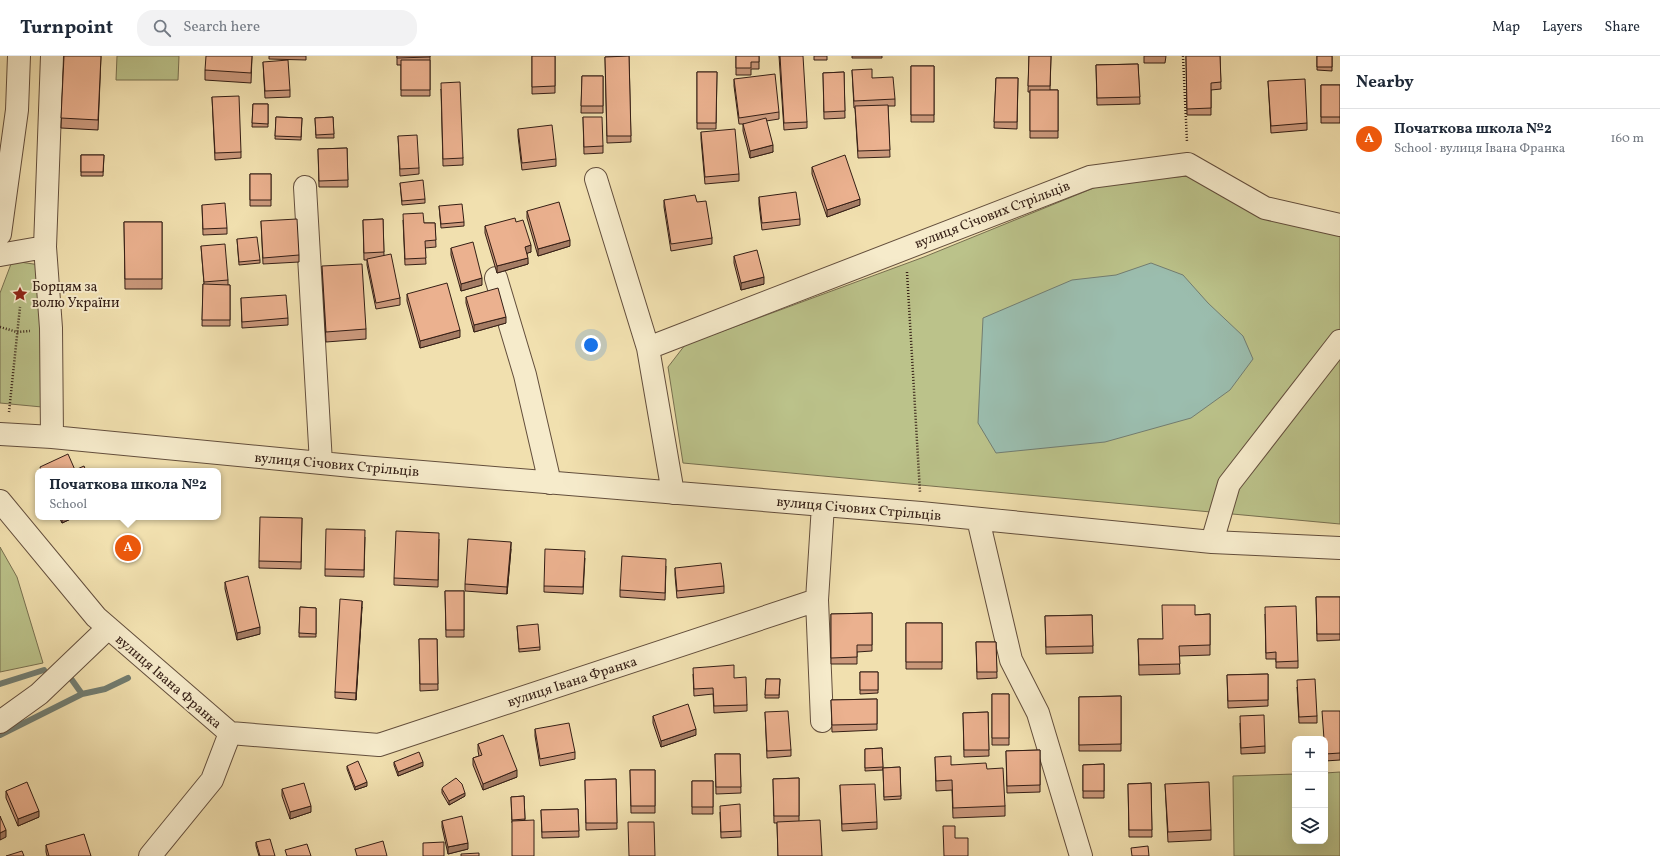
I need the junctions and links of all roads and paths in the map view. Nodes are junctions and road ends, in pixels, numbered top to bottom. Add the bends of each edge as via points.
1 (19, 56) edge
2 (52, 56) edge
3 (1183, 56) edge
4 (1188, 164) junction
5 (596, 180) dead end
6 (305, 187) dead end
7 (1340, 225) edge
8 (0, 234) edge
9 (45, 247) junction
10 (906, 247) junction
11 (0, 255) edge
12 (496, 278) dead end
13 (20, 307) dead end
14 (0, 327) edge
15 (51, 328) junction
16 (17, 332) junction
17 (1340, 341) edge
18 (648, 348) junction
19 (9, 413) dead end
20 (0, 434) edge
21 (52, 437) junction
22 (321, 463) junction
23 (550, 483) junction
24 (673, 493) junction
25 (0, 501) edge
26 (823, 505) junction
27 (921, 513) junction
28 (978, 519) junction
29 (1212, 542) junction
30 (1340, 548) edge
31 (816, 600) junction
32 (108, 628) junction
33 (822, 721) dead end
34 (0, 722) edge
35 (230, 734) junction
36 (150, 856) edge
37 (1080, 856) edge

1 - 8 street via 17,110
2 - 9 street
3 - 4 path
4 - 7 street via 1265,208
4 - 10 street, вулиця Січових Стрільців via 1090,177
5 - 18 street
6 - 22 street
9 - 11 street
9 - 15 street
10 - 18 street, вулиця Січових Стрільців
10 - 27 path
12 - 23 street via 525,375
13 - 16 path
14 - 16 path
15 - 16 path
15 - 21 street
16 - 19 path
17 - 29 street via 1230,484
18 - 24 street
20 - 21 street, вулиця Січових Стрільців
21 - 22 street, вулиця Січових Стрільців
22 - 23 street, вулиця Січових Стрільців
23 - 24 street, вулиця Січових Стрільців
24 - 26 street, вулиця Січових Стрільців
25 - 32 street, вулиця Івана Франка via 96,617
26 - 27 street, вулиця Січових Стрільців
26 - 31 street
27 - 28 street, вулиця Січових Стрільців
28 - 29 street, вулиця Січових Стрільців
28 - 37 street via 1011,660 1038,713
29 - 30 street, вулиця Січових Стрільців
31 - 33 street
31 - 35 street, вулиця Івана Франка via 379,745
32 - 34 street, вулиця Івана Франка via 39,694
32 - 35 street, вулиця Івана Франка
35 - 36 street, вулиця Івана Франка via 212,780

